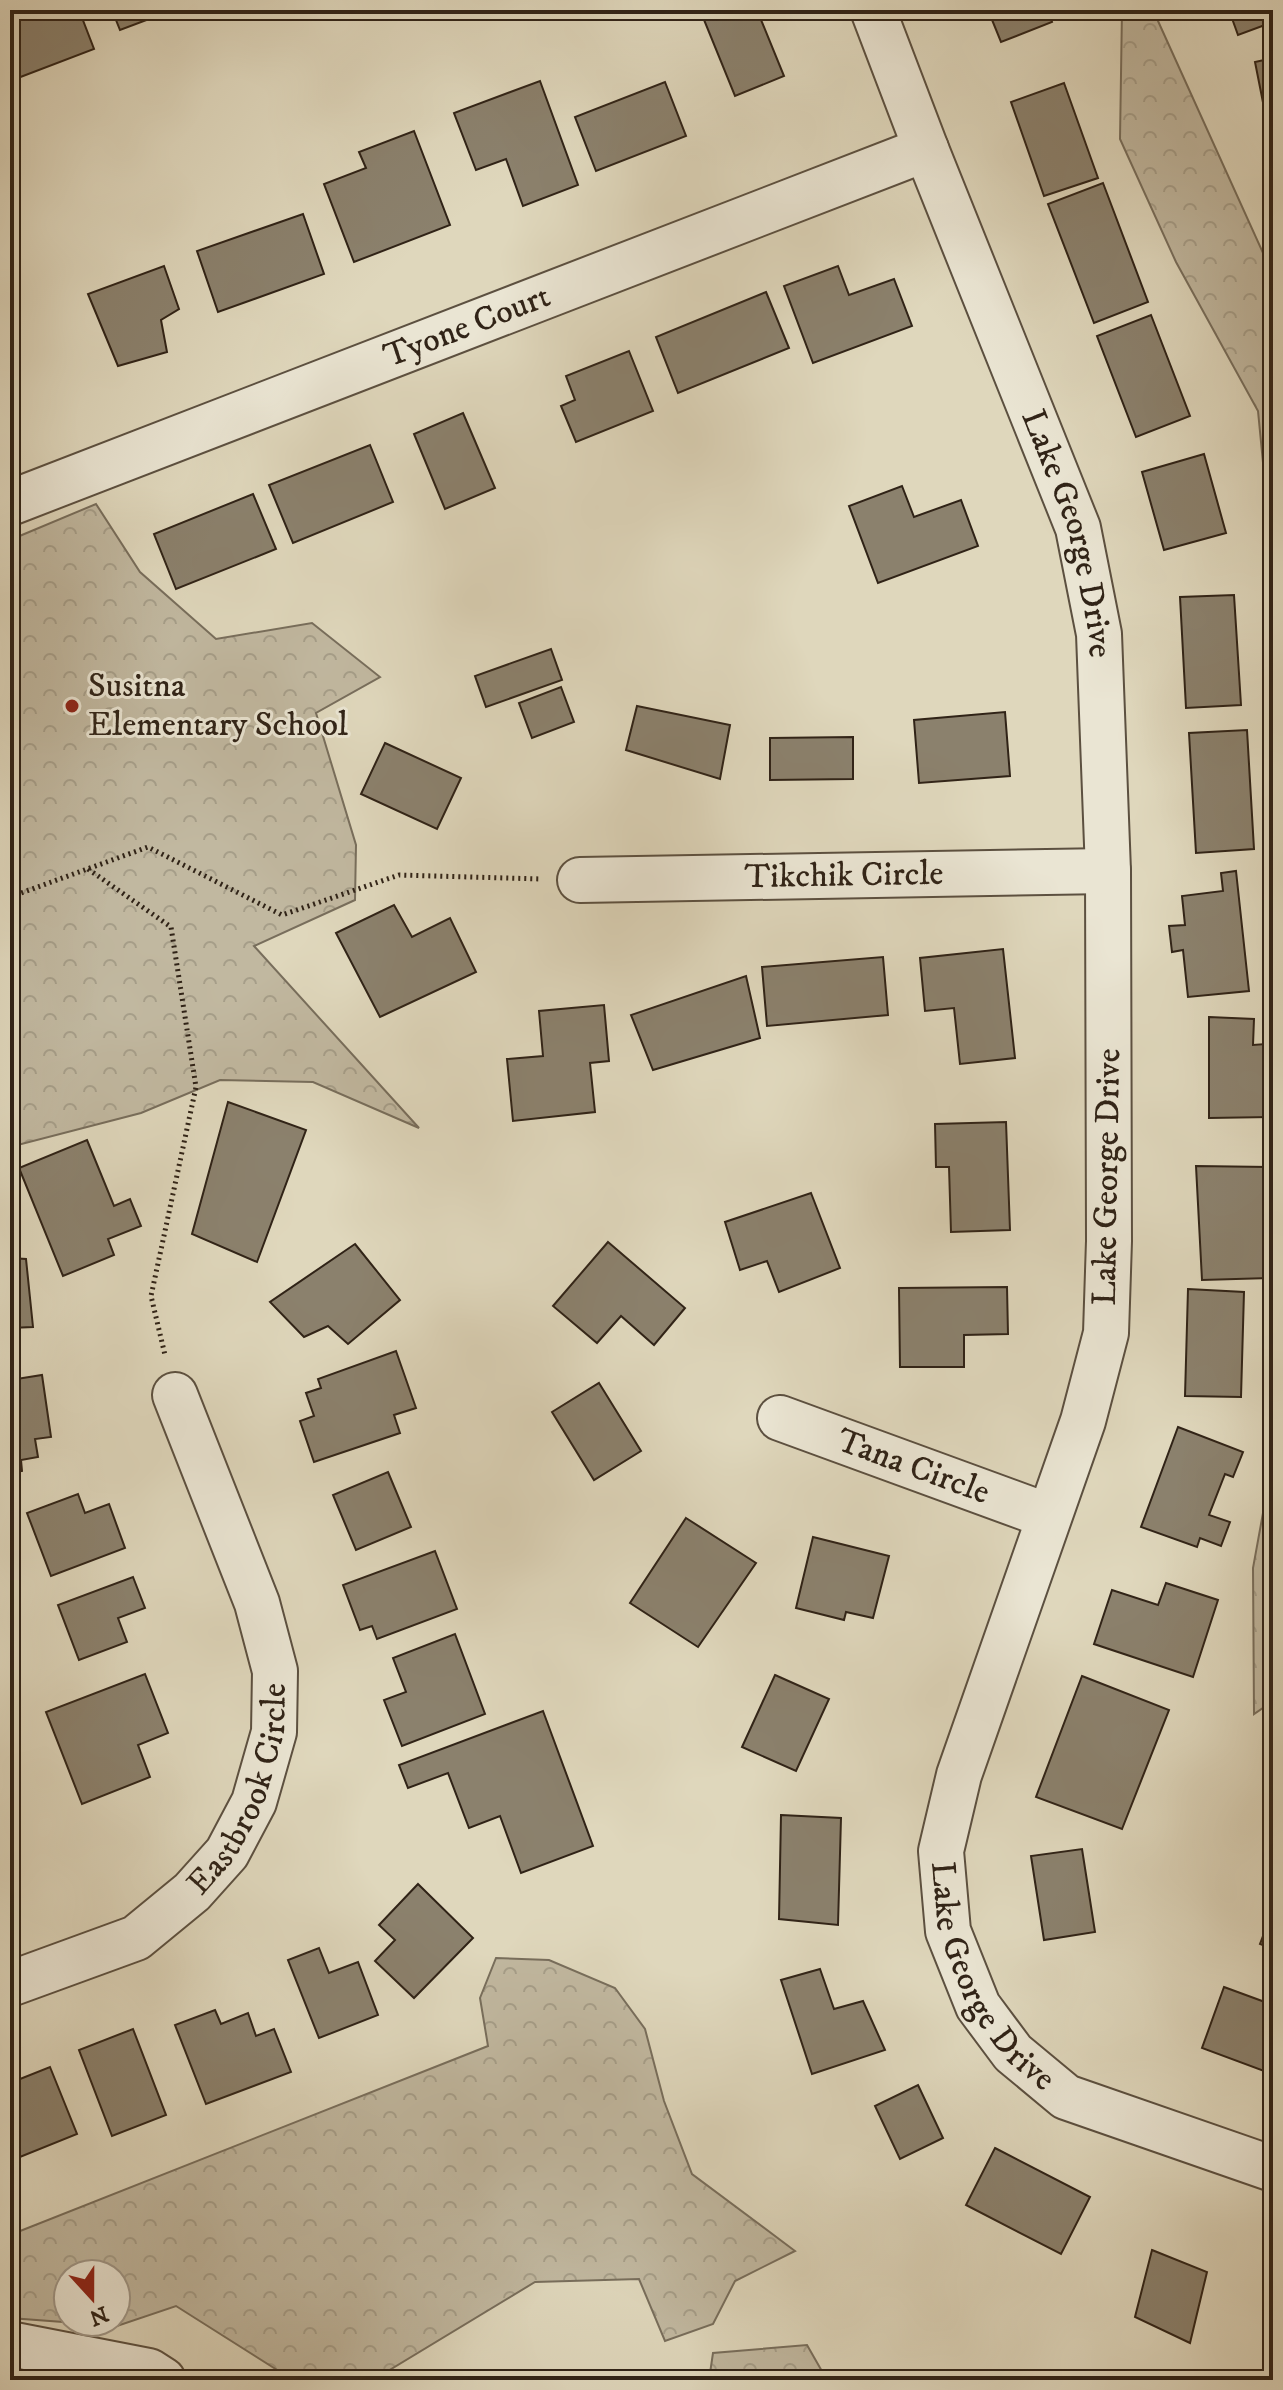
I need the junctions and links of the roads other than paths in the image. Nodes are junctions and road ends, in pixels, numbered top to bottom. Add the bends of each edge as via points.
1 (873, 10) edge
2 (926, 149) junction
3 (10, 503) edge
4 (1108, 871) junction
5 (580, 880) road end
6 (175, 1395) road end
7 (780, 1418) dead end
8 (1048, 1516) junction
9 (10, 1984) edge
10 (1273, 2169) edge
11 (10, 2344) edge
12 (163, 2380) edge

1 - 2 street, Lake George Drive
2 - 3 street, Tyone Court
2 - 4 street, Lake George Drive via 1078,528 1099,634
4 - 5 street, Tikchik Circle
4 - 8 street, Lake George Drive via 1106,1333 1083,1421
6 - 9 street, Eastbrook Circle via 257,1603 275,1671 274,1732 254,1802 227,1853 192,1892 136,1938
7 - 8 street, Tana Circle
8 - 10 street, Lake George Drive via 959,1775 941,1851 948,1931 978,2006 1013,2053 1066,2097
11 - 12 street via 149,2371

